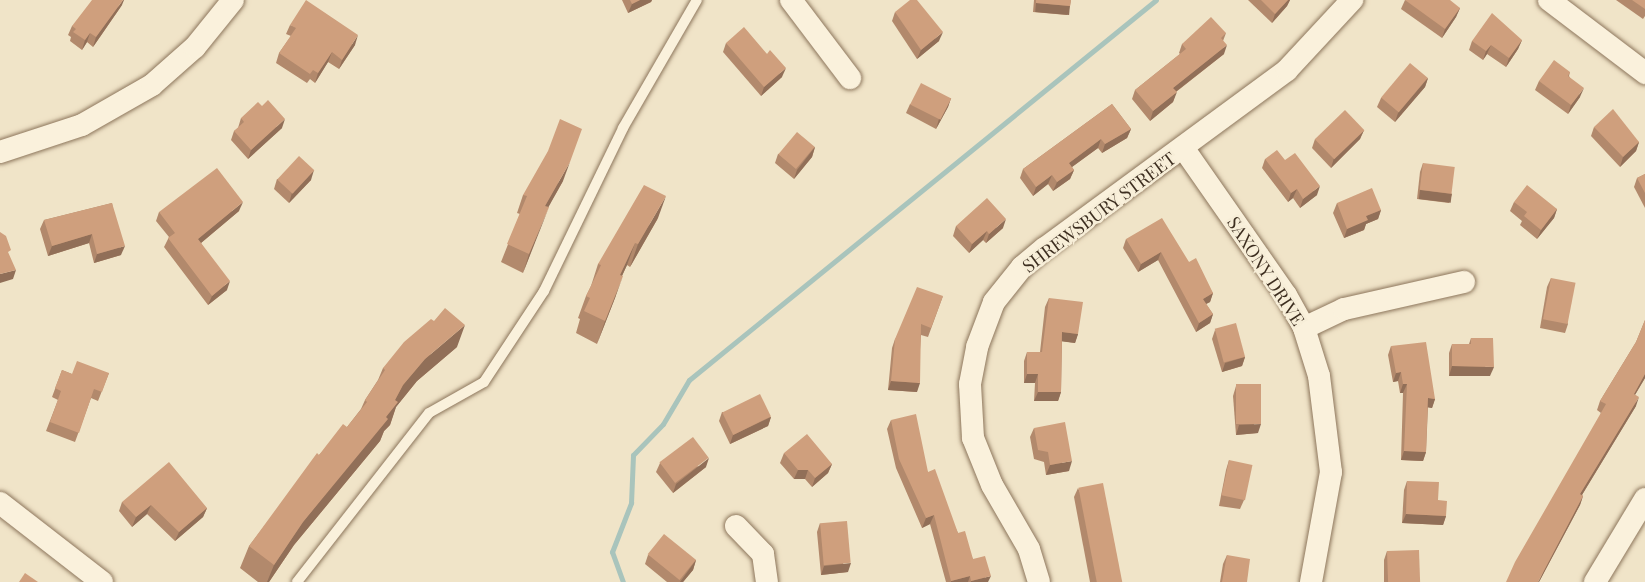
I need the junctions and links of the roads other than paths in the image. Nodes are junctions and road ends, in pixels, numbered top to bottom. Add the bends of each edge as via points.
1 (233, 0) edge
2 (697, 0) edge
3 (791, 0) edge
4 (1352, 0) edge
5 (1549, 0) edge
6 (1645, 73) edge
7 (850, 78) dead end
8 (1184, 149) junction
9 (0, 152) edge
10 (1464, 282) dead end
11 (1304, 328) junction
12 (1645, 499) edge
13 (0, 503) edge
14 (736, 526) dead end
15 (102, 582) edge
16 (297, 582) edge
17 (767, 582) edge
18 (1039, 582) edge
19 (1311, 582) edge
20 (1594, 582) edge

1 - 9 street via 195,47 152,85 82,126
2 - 16 lane via 623,128 544,291 484,382 429,413
3 - 7 street
4 - 8 street, SHREWSBURY STREET via 1287,70
5 - 6 street
8 - 11 street, SAXONY DRIVE
8 - 18 street, SHREWSBURY STREET via 1022,267 994,302 984,325 970,384 973,438 992,485 1029,549
10 - 11 street via 1344,309
11 - 19 street, SAXONY DRIVE via 1319,376 1331,472
12 - 20 street
13 - 15 street
14 - 17 street via 763,554

